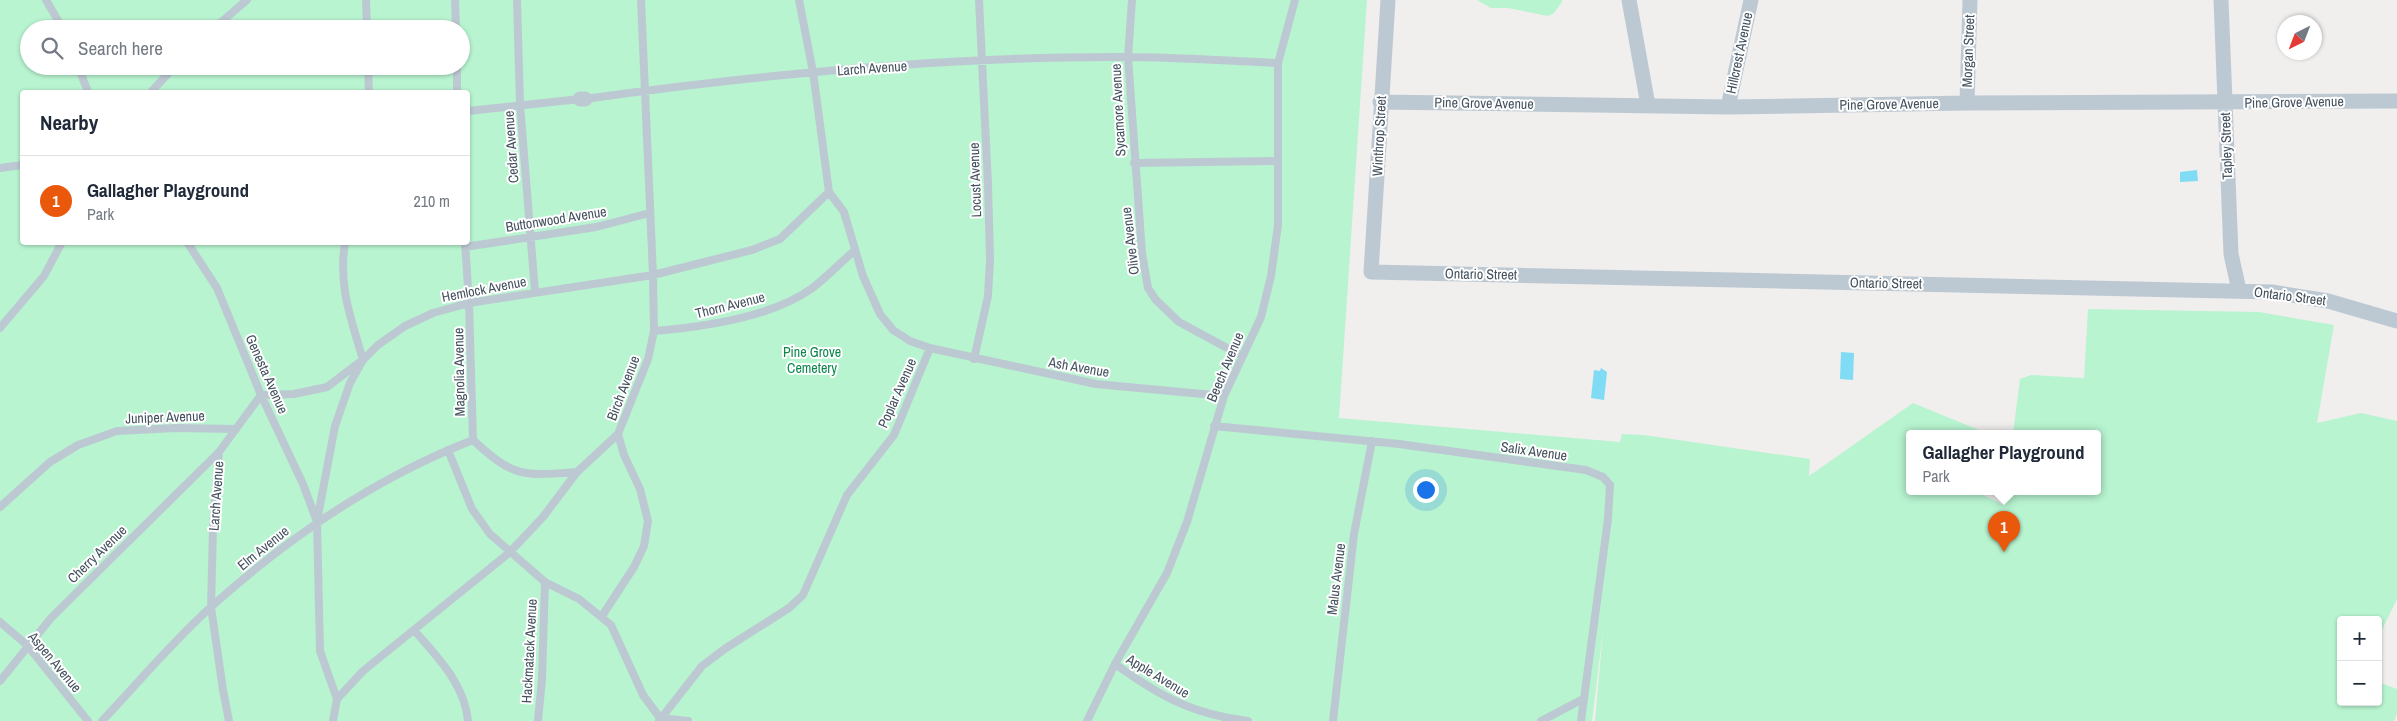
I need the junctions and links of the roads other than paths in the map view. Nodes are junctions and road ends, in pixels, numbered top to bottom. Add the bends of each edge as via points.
1 (46, 0) edge
2 (247, 0) edge
3 (366, 0) edge
4 (455, 0) edge
5 (517, 0) edge
6 (641, 0) edge
7 (799, 0) edge
8 (979, 0) edge
9 (1132, 0) edge
10 (1295, 0) edge
11 (1388, 0) edge
12 (1629, 0) edge
13 (1751, 0) edge
14 (1970, 0) edge
15 (2221, 0) edge
16 (58, 20) edge
17 (224, 20) edge
18 (367, 20) edge
19 (456, 20) edge
20 (1128, 57) junction
21 (983, 60) junction
22 (1278, 63) junction
23 (813, 72) junction
24 (81, 75) edge
25 (167, 75) edge
26 (368, 75) edge
27 (457, 75) edge
28 (87, 90) edge
29 (153, 90) edge
30 (369, 90) edge
31 (457, 90) edge
32 (644, 90) junction
33 (2397, 101) edge
34 (1380, 102) junction
35 (2225, 102) junction
36 (1967, 103) junction
37 (520, 104) junction
38 (1648, 105) junction
39 (1728, 107) junction
40 (470, 111) edge
41 (1278, 161) junction
42 (1134, 163) junction
43 (20, 165) edge
44 (0, 168) edge
45 (829, 192) junction
46 (650, 213) junction
47 (530, 235) junction
48 (470, 244) edge
49 (60, 245) edge
50 (188, 245) edge
51 (345, 245) edge
52 (465, 245) edge
53 (854, 251) junction
54 (1371, 272) joint
55 (653, 275) junction
56 (2239, 290) junction
57 (535, 292) junction
58 (469, 303) junction
59 (2397, 321) edge
60 (0, 328) edge
61 (654, 331) junction
62 (930, 348) junction
63 (1242, 356) junction
64 (974, 358) junction
65 (363, 360) junction
66 (261, 395) junction
67 (1224, 396) junction
68 (1214, 426) junction
69 (236, 429) junction
70 (618, 434) junction
71 (473, 440) junction
72 (1372, 441) junction
73 (448, 450) junction
74 (219, 452) junction
75 (577, 472) junction
76 (0, 507) edge
77 (317, 521) junction
78 (510, 552) junction
79 (545, 582) junction
80 (211, 607) junction
81 (602, 616) junction
82 (0, 622) edge
83 (414, 630) junction
84 (27, 645) junction
85 (1115, 664) junction
86 (0, 681) edge
87 (337, 699) junction
88 (1583, 699) junction
89 (660, 719) edge
90 (88, 721) edge
91 (102, 721) edge
92 (229, 721) edge
93 (333, 721) edge
94 (468, 721) edge
95 (538, 721) edge
96 (688, 721) edge
97 (1087, 721) edge
98 (1248, 721) edge
99 (1333, 721) edge
100 (1541, 721) edge
101 (1581, 721) edge

1 - 16 lane
2 - 17 lane
3 - 18 lane
4 - 19 lane
5 - 37 lane, Cedar Avenue
6 - 32 lane, Birch Avenue
7 - 23 lane, Poplar Avenue
8 - 21 lane, Locust Avenue
9 - 20 lane, Sycamore Avenue
10 - 22 lane, Beech Avenue
11 - 34 street, Winthrop Street
12 - 38 street
13 - 39 street, Hillcrest Avenue
14 - 36 street, Morgan Street
15 - 35 street, Tapley Street
20 - 21 lane, Larch Avenue
20 - 22 lane, Larch Avenue
20 - 42 lane, Sycamore Avenue
21 - 23 lane, Larch Avenue
21 - 64 lane, Locust Avenue via 990,260 988,296
22 - 41 lane, Beech Avenue
23 - 32 lane, Larch Avenue
23 - 45 lane, Poplar Avenue
24 - 28 lane
25 - 29 lane
26 - 30 lane
27 - 31 lane
32 - 37 lane, Larch Avenue
32 - 46 lane, Birch Avenue
33 - 35 street, Pine Grove Avenue
34 - 38 street, Pine Grove Avenue
34 - 54 street, Winthrop Street
35 - 36 street, Pine Grove Avenue
35 - 56 street, Tapley Street via 2231,254
36 - 39 street, Pine Grove Avenue
37 - 40 lane, Larch Avenue
37 - 47 lane, Cedar Avenue
38 - 39 street, Pine Grove Avenue
41 - 42 lane, Sycamore Avenue
41 - 63 lane, Beech Avenue via 1278,225 1271,276 1261,316
42 - 63 lane, Olive Avenue via 1148,288 1179,322
43 - 44 lane
45 - 53 lane, Poplar Avenue via 844,212
45 - 55 lane, Hemlock Avenue via 780,239 752,250
46 - 47 lane, Buttonwood Avenue via 596,227
46 - 55 lane, Birch Avenue
47 - 48 lane, Buttonwood Avenue
47 - 57 lane, Cedar Avenue
49 - 60 lane via 44,276
50 - 66 lane, Genesta Avenue via 217,288
51 - 65 lane via 343,287
52 - 58 lane, Magnolia Avenue
53 - 61 lane, Thorn Avenue via 810,290 769,310 689,328
53 - 62 lane, Poplar Avenue via 880,314 893,330
54 - 56 street, Ontario Street
55 - 57 lane, Hemlock Avenue
55 - 61 lane, Birch Avenue
56 - 59 street, Ontario Street via 2310,297
57 - 58 lane, Hemlock Avenue
58 - 65 lane, Hemlock Avenue via 433,313 405,326
58 - 71 lane, Magnolia Avenue
61 - 70 lane, Birch Avenue via 648,359
62 - 64 lane, Ash Avenue
62 - 89 lane, Poplar Avenue via 894,434 847,495 802,595 789,608 702,666
63 - 67 lane, Beech Avenue
64 - 67 lane, Ash Avenue via 1096,384
65 - 66 lane via 327,387 294,394
65 - 77 lane, Hemlock Avenue via 350,383 335,426
66 - 69 lane, Larch Avenue
66 - 77 lane, Genesta Avenue via 304,484
67 - 68 lane, Beech Avenue
68 - 72 lane, Salix Avenue
68 - 85 lane, Beech Avenue via 1187,522 1167,573
69 - 74 lane, Larch Avenue
69 - 76 lane, Juniper Avenue via 117,431 78,445 50,462
70 - 75 lane, Birch Avenue
70 - 81 lane via 640,489 648,521 644,546 634,567
71 - 73 lane, Elm Avenue
71 - 75 lane via 497,462 517,472 535,475
72 - 88 lane, Salix Avenue via 1586,470 1603,477 1610,485
72 - 99 lane, Malus Avenue via 1354,534
73 - 77 lane, Elm Avenue
73 - 78 lane via 472,510 490,534
74 - 80 lane, Larch Avenue
74 - 84 lane, Cherry Avenue via 94,574
75 - 78 lane, Birch Avenue via 543,517
77 - 80 lane, Elm Avenue
77 - 87 lane, Hemlock Avenue via 320,652
78 - 79 lane
78 - 83 lane, Birch Avenue
79 - 81 lane via 579,599
79 - 95 lane, Hackmatack Avenue
80 - 91 lane, Elm Avenue
80 - 92 lane, Larch Avenue
81 - 89 lane via 611,625 643,695
82 - 84 lane, Aspen Avenue
83 - 87 lane, Birch Avenue via 363,670
83 - 94 lane via 458,686
84 - 86 lane, Cherry Avenue
84 - 90 lane, Aspen Avenue
85 - 97 lane, Beech Avenue
85 - 98 lane, Apple Avenue via 1186,708
87 - 93 lane
88 - 100 lane
88 - 101 lane, Salix Avenue
89 - 96 lane

